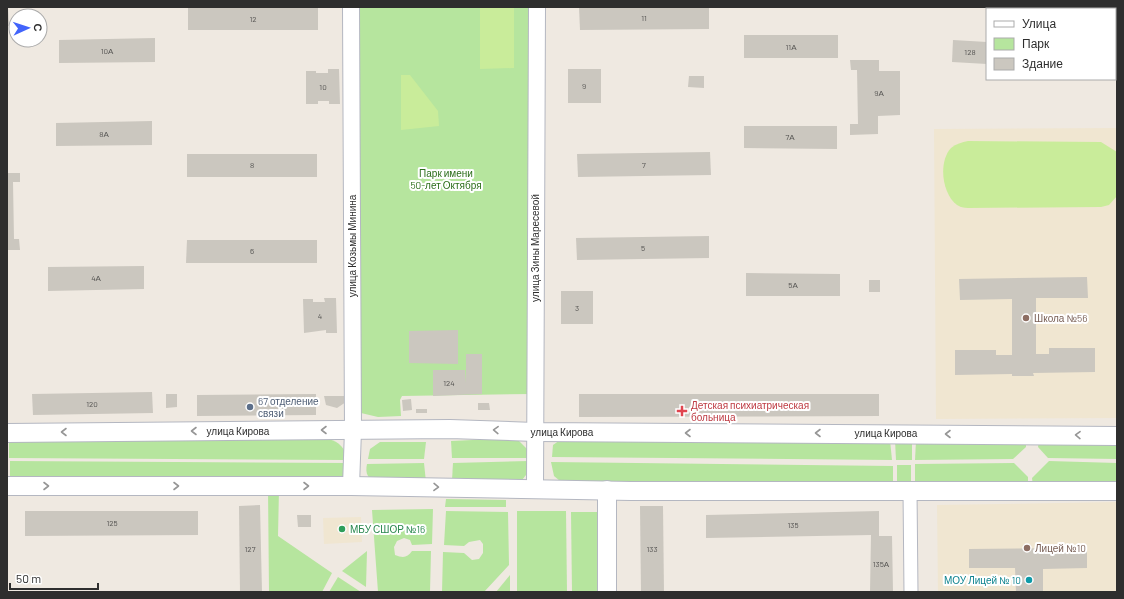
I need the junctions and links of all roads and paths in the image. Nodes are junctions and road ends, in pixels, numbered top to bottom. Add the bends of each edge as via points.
1 (351, 7) edge
2 (536, 7) edge
3 (353, 430) junction
4 (535, 432) junction
5 (7, 433) edge
6 (1117, 436) edge
7 (7, 486) edge
8 (351, 486) junction
9 (535, 489) junction
10 (607, 490) junction
11 (910, 490) junction
12 (1117, 491) edge
13 (607, 592) edge
14 (911, 592) edge

1 - 3 street, улица Козьмы Минина
2 - 4 street, улица Зины Маресевой
4 -> 3 main road, улица Кирова via 450,429
3 -> 5 main road, улица Кирова
3 - 8 street, улица Козьмы Минина
6 -> 4 main road, улица Кирова
4 - 9 street, улица Зины Маресевой
7 -> 8 main road
8 -> 9 main road
9 - 10 main road
10 - 11 main road
10 - 13 main road
11 - 12 main road
11 - 14 street

